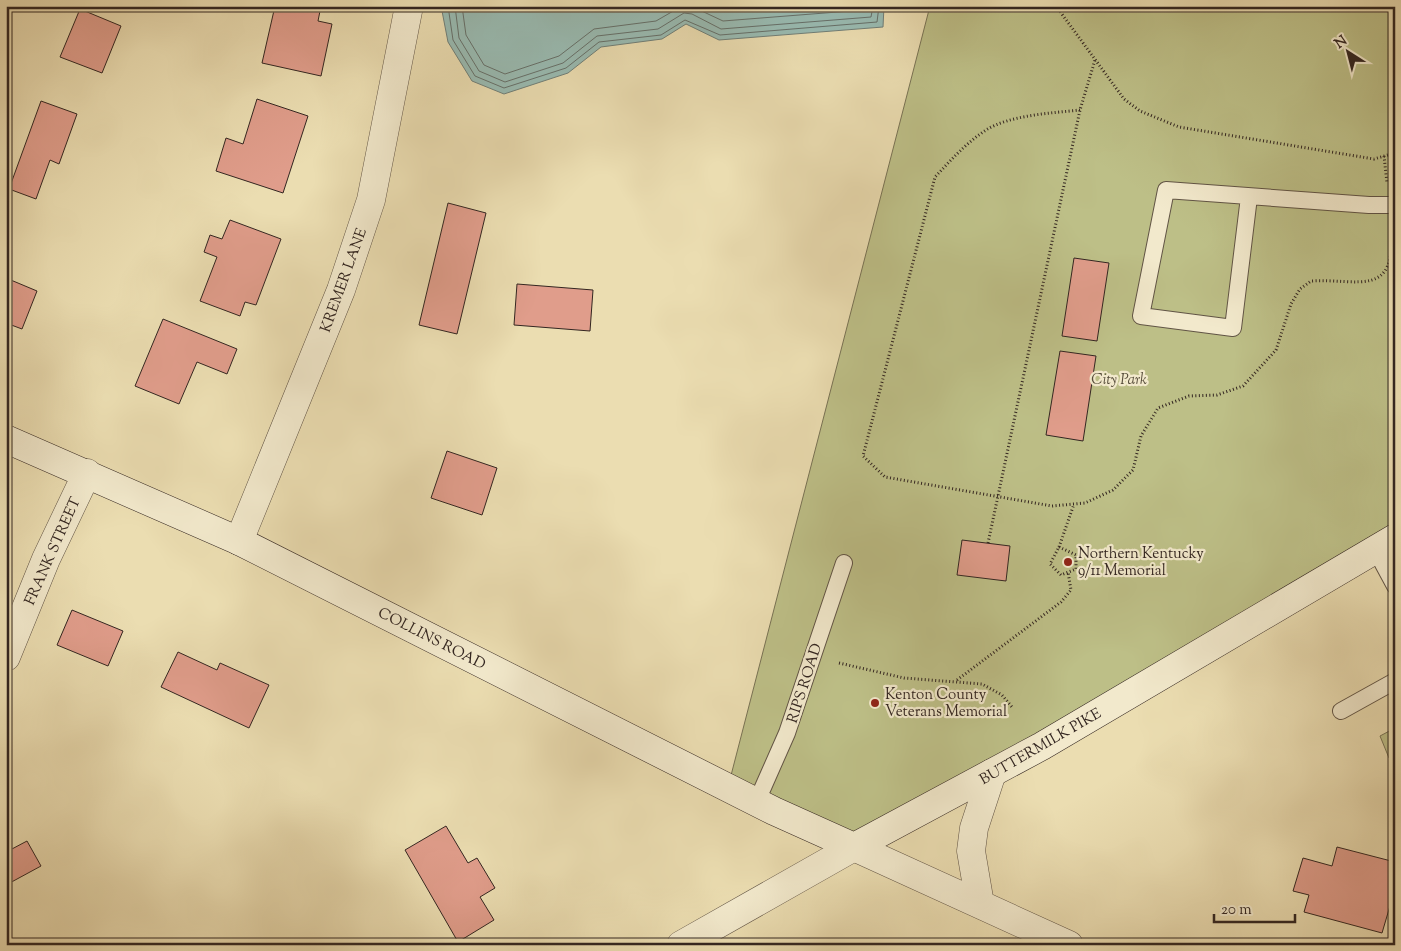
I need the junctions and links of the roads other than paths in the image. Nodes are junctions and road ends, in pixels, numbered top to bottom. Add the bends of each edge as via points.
1 (409, 6) edge
2 (1250, 197) junction
3 (1392, 205) edge
4 (6, 439) edge
5 (87, 473) junction
6 (239, 542) junction
7 (1385, 544) edge
8 (844, 563) dead end
9 (1395, 586) edge
10 (6, 657) edge
11 (1395, 681) edge
12 (1341, 711) dead end
13 (992, 773) junction
14 (757, 800) junction
15 (854, 847) junction
16 (980, 904) junction
17 (681, 945) edge
18 (1069, 945) edge

1 - 6 main road, KREMER LANE via 368,209 342,290
2 - 2 lane via 1166,190 1141,316 1233,328
2 - 3 lane
4 - 5 main road, COLLINS ROAD
5 - 6 main road, COLLINS ROAD
5 - 10 main road, FRANK STREET via 46,559
6 - 14 main road, COLLINS ROAD
7 - 9 lane
7 - 13 main road, BUTTERMILK PIKE
8 - 14 lane, RIPS ROAD via 788,733
11 - 12 lane
13 - 15 main road, BUTTERMILK PIKE
13 - 16 main road via 974,828 971,851
14 - 15 main road, COLLINS ROAD
15 - 16 main road, COLLINS ROAD
15 - 17 main road, BUTTERMILK PIKE
16 - 18 main road, COLLINS ROAD

